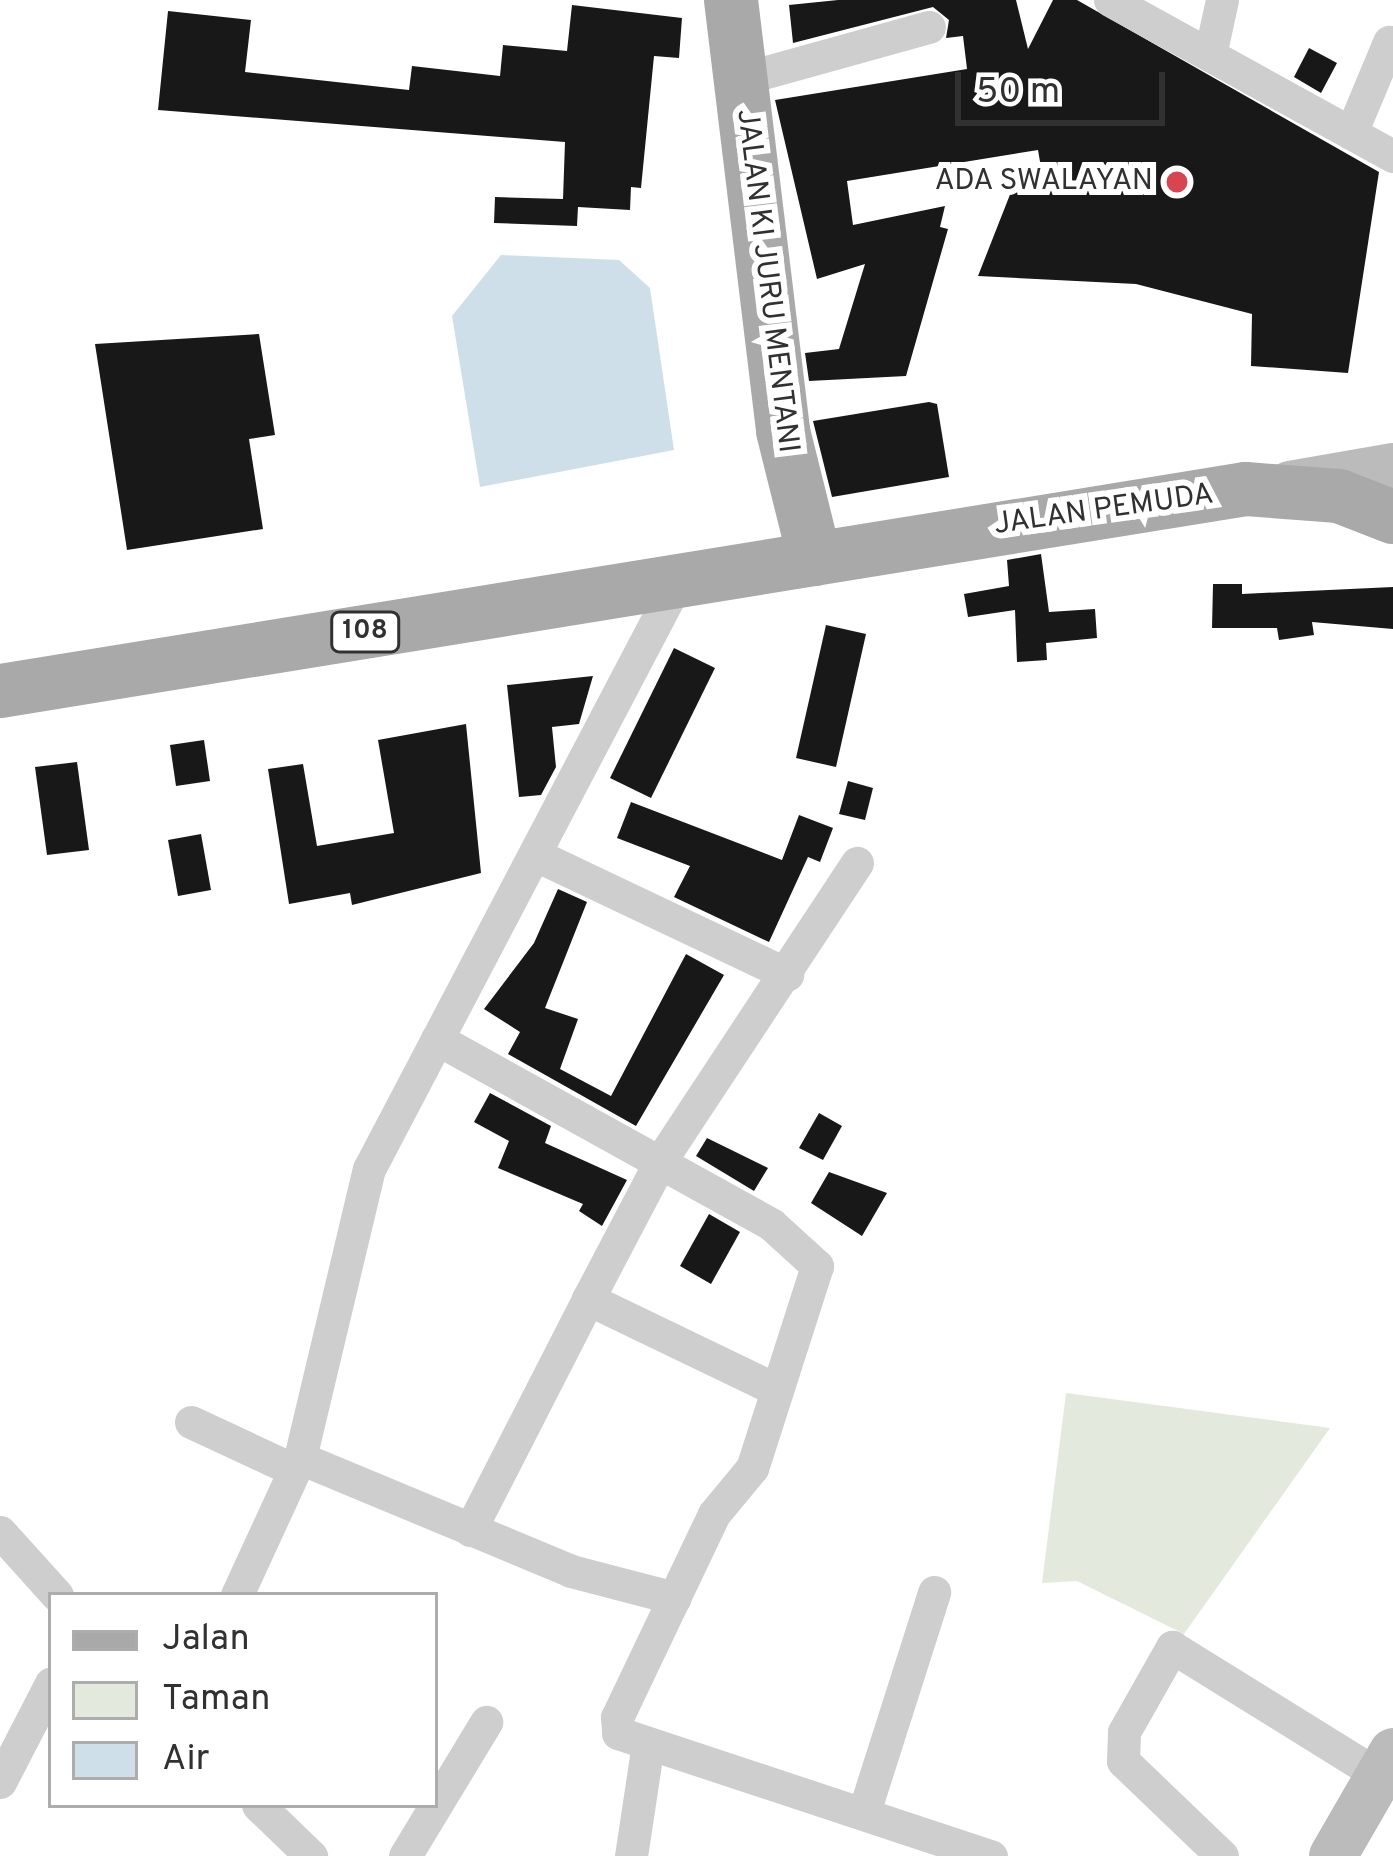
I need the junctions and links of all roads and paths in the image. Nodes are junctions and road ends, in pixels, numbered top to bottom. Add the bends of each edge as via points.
1 (731, 0) edge
2 (1110, 0) edge
3 (1222, 0) edge
4 (929, 26) dead end
5 (1390, 42) dead end
6 (1210, 56) junction
7 (741, 79) junction
8 (1351, 133) junction
9 (1393, 156) edge
10 (1393, 467) edge
11 (1286, 486) junction
12 (1393, 518) edge
13 (815, 559) junction
14 (704, 576) junction
15 (0, 691) edge
16 (538, 856) junction
17 (857, 863) dead end
18 (787, 974) junction
19 (437, 1039) junction
20 (661, 1160) junction
21 (588, 1299) junction
22 (778, 1390) junction
23 (190, 1422) dead end
24 (297, 1464) junction
25 (470, 1530) junction
26 (0, 1532) edge
27 (54, 1592) edge
28 (238, 1592) edge
29 (934, 1592) dead end
30 (675, 1598) junction
31 (48, 1689) edge
32 (486, 1722) dead end
33 (648, 1743) junction
34 (1385, 1763) edge
35 (0, 1782) edge
36 (438, 1801) edge
37 (261, 1808) edge
38 (434, 1808) edge
39 (864, 1812) junction
40 (916, 1843) edge
41 (311, 1856) edge
42 (405, 1856) edge
43 (631, 1856) edge
44 (991, 1856) edge
45 (1222, 1856) edge
46 (1333, 1856) edge

1 - 7 main road, JALAN KI JURU MENTANI
2 - 6 street
3 - 6 street
4 - 7 street
5 - 8 street
6 - 8 street
7 - 13 main road, JALAN KI JURU MENTANI via 783,431
8 - 9 street
10 - 11 main road, JALAN PEMUDA
11 - 12 main road
11 - 13 main road, JALAN PEMUDA
13 - 14 main road, JALAN PEMUDA
14 - 15 main road, 108
14 - 16 street
16 - 18 street
16 - 19 street
17 - 18 street
18 - 20 street
19 - 20 street
19 - 24 street via 369,1169
20 - 21 street
20 - 22 street via 813,1257 817,1277
21 - 22 street
21 - 25 street
22 - 30 street via 752,1468 714,1514
23 - 24 street
24 - 25 street
24 - 28 street
25 - 30 street
26 - 27 street
29 - 39 street
30 - 33 street via 617,1717 618,1733
31 - 35 street
32 - 36 street
33 - 39 street
33 - 43 street
34 - 45 street via 1172,1647 1124,1732 1124,1761
34 - 46 main road
37 - 41 street
38 - 42 street
39 - 40 street
40 - 44 street

